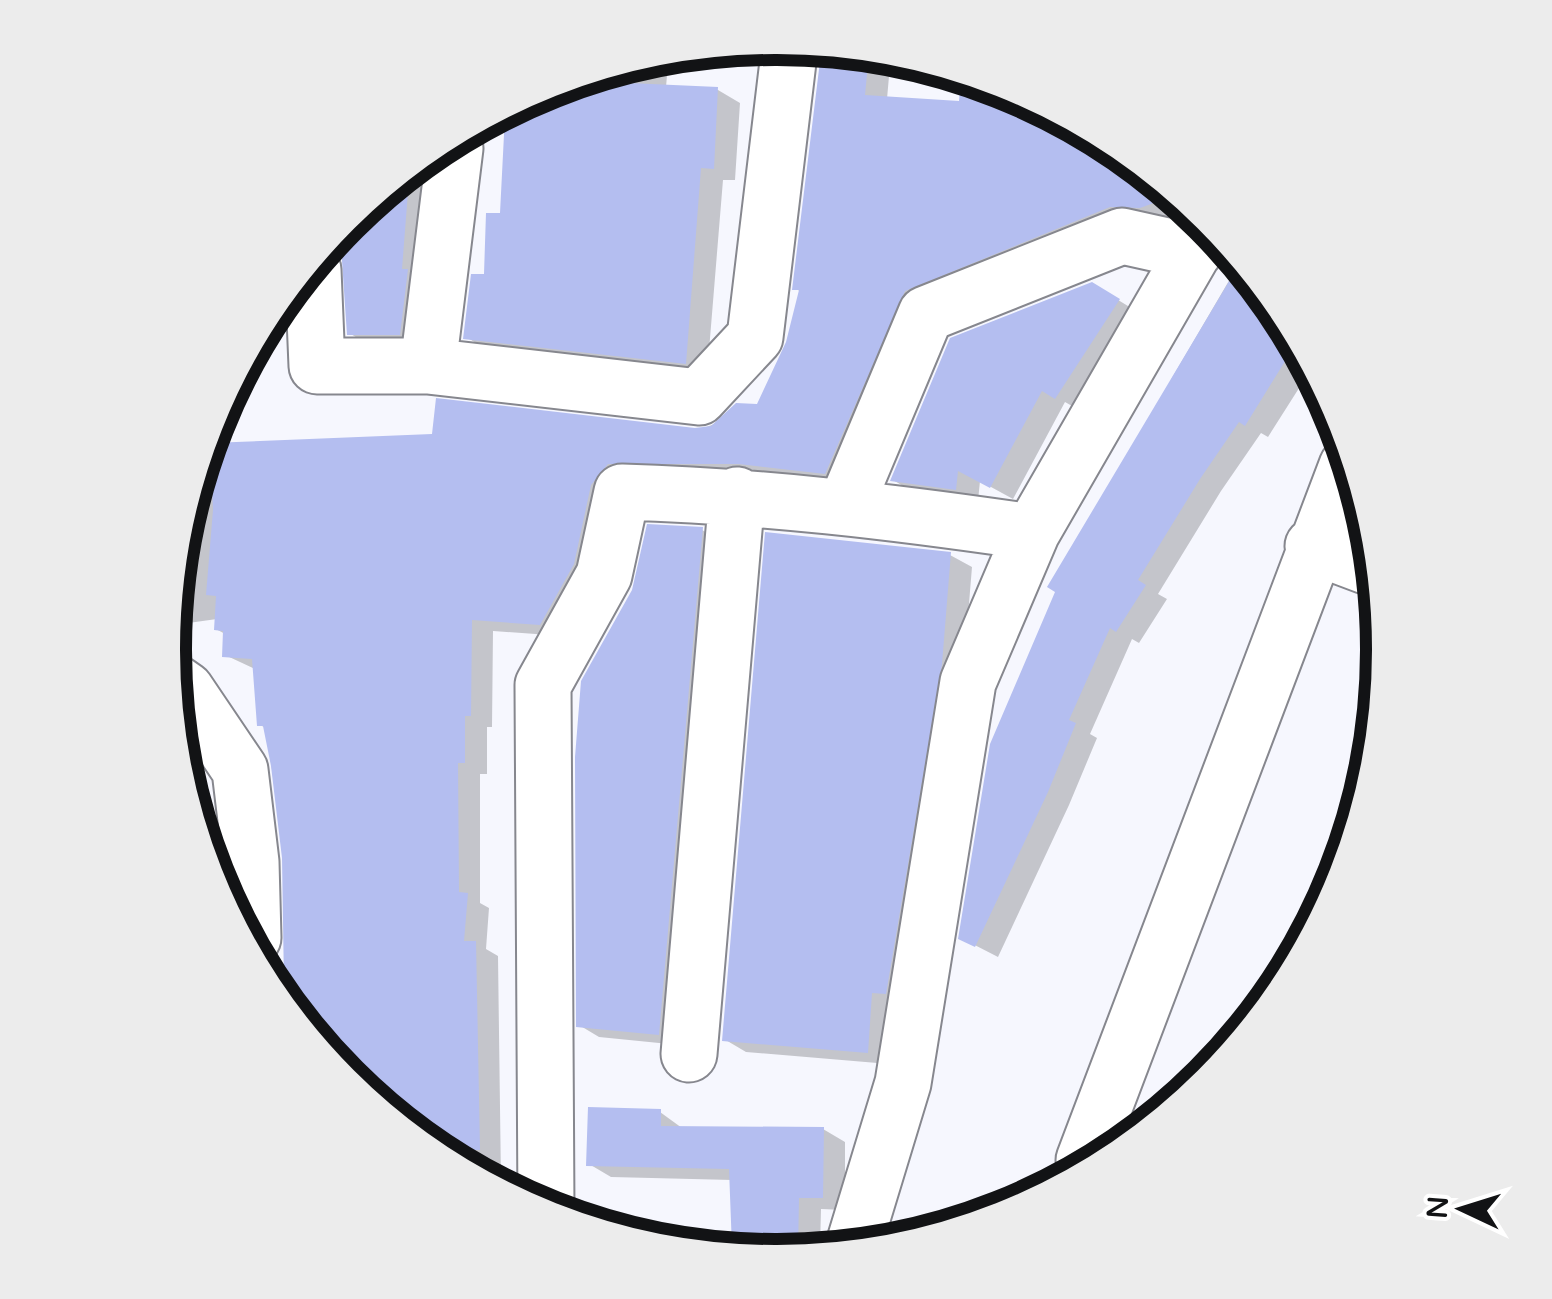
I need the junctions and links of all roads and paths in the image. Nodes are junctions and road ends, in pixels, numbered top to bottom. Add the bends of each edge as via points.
1 (788, 60) edge
2 (455, 155) edge
3 (1198, 239) edge
4 (1200, 241) edge
5 (314, 284) edge
6 (428, 366) junction
7 (1340, 480) edge
8 (737, 495) junction
9 (846, 505) junction
10 (1032, 532) junction
11 (1313, 546) junction
12 (1358, 563) edge
13 (189, 694) edge
14 (253, 921) edge
15 (689, 1054) dead end
16 (1088, 1150) edge
17 (546, 1192) edge
18 (857, 1233) edge

1 - 6 street via 755,337 700,397
2 - 6 street
3 - 9 street via 1122,236 926,314
4 - 10 street
5 - 6 street via 317,366
7 - 11 street
8 - 9 street
8 - 15 street
8 - 17 street via 622,492 604,575 543,685
9 - 10 street
10 - 18 street via 968,682 903,1083
11 - 12 street
11 - 16 street
13 - 14 street via 240,770

